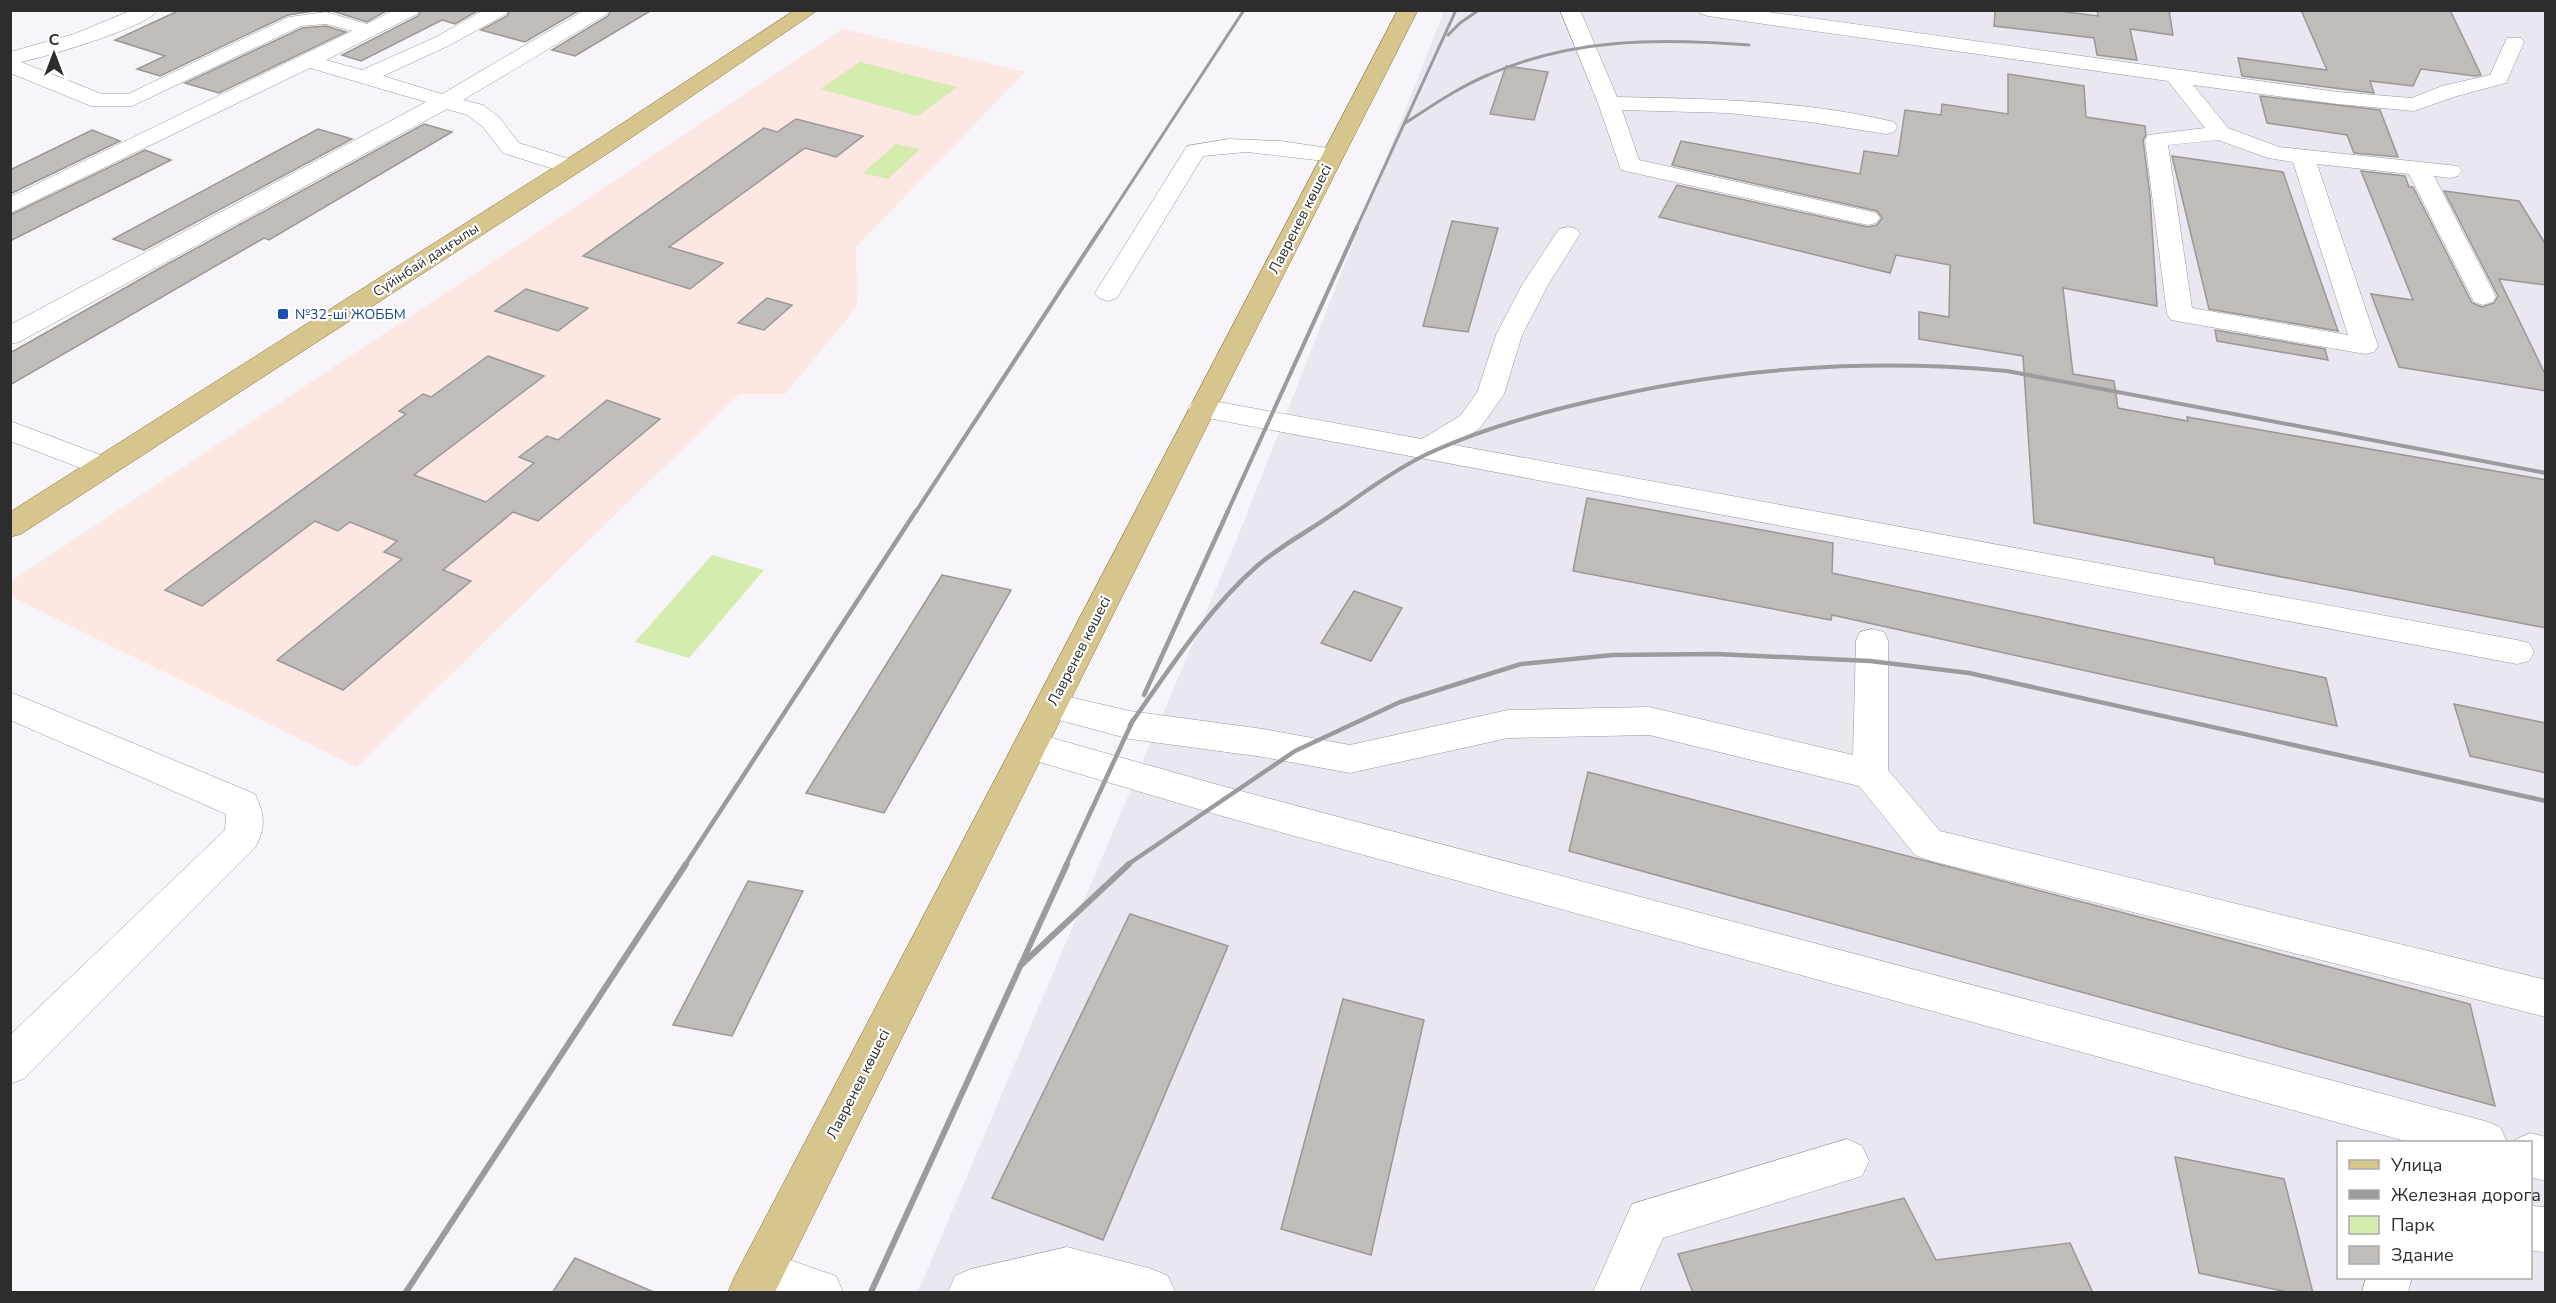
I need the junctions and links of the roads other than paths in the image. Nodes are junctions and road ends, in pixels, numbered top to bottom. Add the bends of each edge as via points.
1 (149, 10) edge
2 (410, 10) edge
3 (499, 10) edge
4 (600, 10) edge
5 (809, 10) edge
6 (1408, 10) edge
7 (1570, 10) edge
8 (1708, 10) edge
9 (326, 14) edge
10 (369, 32) junction
11 (2514, 42) dead end
12 (10, 58) edge
13 (308, 61) junction
14 (10, 65) edge
15 (2175, 76) junction
16 (365, 77) junction
17 (445, 101) junction
18 (1610, 103) junction
19 (1886, 127) dead end
20 (2220, 133) junction
21 (1333, 154) junction
22 (2302, 156) junction
23 (571, 167) junction
24 (2418, 168) junction
25 (2450, 171) dead end
26 (10, 206) edge
27 (1868, 218) dead end
28 (1568, 234) dead end
29 (1108, 292) dead end
30 (2483, 297) dead end
31 (22, 319) edge
32 (10, 336) edge
33 (1202, 408) junction
34 (10, 430) edge
35 (1427, 450) junction
36 (104, 467) junction
37 (10, 527) edge
38 (1872, 641) dead end
39 (2517, 652) dead end
40 (10, 705) edge
41 (1052, 706) junction
42 (1031, 746) junction
43 (1870, 774) junction
44 (2546, 999) edge
45 (10, 1064) edge
46 (2478, 1141) edge
47 (1847, 1161) dead end
48 (756, 1283) edge
49 (820, 1293) edge
50 (970, 1293) edge
51 (1152, 1293) edge
52 (1616, 1293) edge

1 - 12 lane via 37,53
2 - 10 lane
3 - 16 lane
4 - 17 lane
5 - 23 main road, Сүйінбай даңғылы
6 - 21 main road, Лавренев көшесі
7 - 18 lane
8 - 15 lane
9 - 10 lane
9 - 14 lane via 296,21 132,100 99,100
10 - 13 lane
11 - 15 lane via 2499,79 2414,105 2338,99
13 - 16 lane
13 - 26 lane
15 - 20 lane
16 - 17 lane
17 - 23 lane via 475,110 492,122 512,148
17 - 31 lane
18 - 19 lane via 1728,106
18 - 27 lane via 1629,165
20 - 22 lane via 2276,153
20 - 22 lane via 2156,140 2180,314 2365,346
21 - 29 lane via 1247,145 1195,151
21 - 33 main road, Лавренев көшесі
22 - 24 lane
23 - 36 main road, Сүйінбай даңғылы
24 - 25 lane
24 - 30 lane
28 - 35 lane via 1509,335 1490,394 1470,422
31 - 32 lane
33 - 35 lane
33 - 41 main road, Лавренев көшесі
34 - 36 lane
35 - 39 lane
36 - 37 main road, Сүйінбай даңғылы
38 - 43 lane
40 - 45 lane via 242,805 246,819 242,837
41 - 42 main road, Лавренев көшесі
41 - 43 lane via 1130,725 1350,759 1508,724 1649,721
42 - 46 lane
42 - 48 main road, Лавренев көшесі
43 - 44 lane via 1928,844
47 - 52 lane via 1648,1220
48 - 49 lane
50 - 51 lane via 1067,1270

